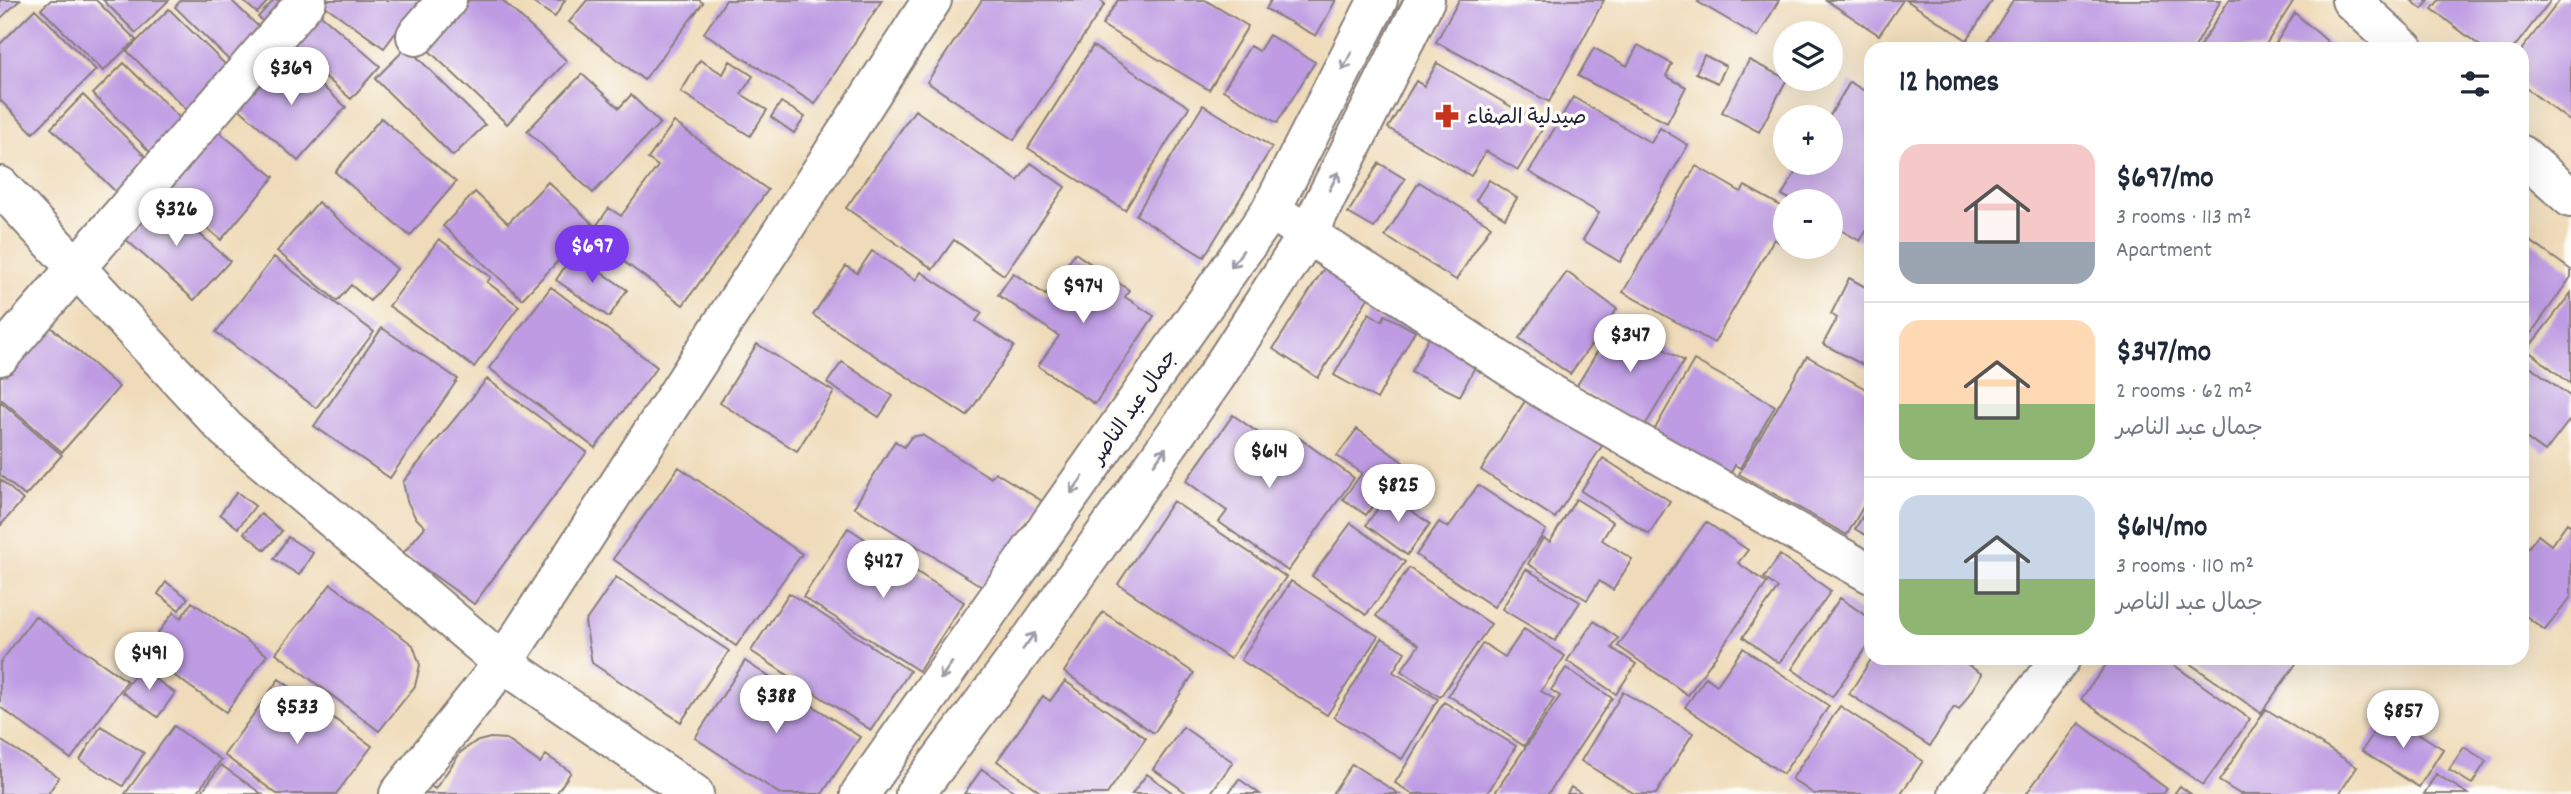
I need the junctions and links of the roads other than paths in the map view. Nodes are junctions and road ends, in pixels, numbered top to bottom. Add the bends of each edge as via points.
1 (307, 0) edge
2 (447, 0) edge
3 (932, 0) edge
4 (1378, 0) edge
5 (1424, 0) edge
6 (2351, 0) edge
7 (416, 36) dead end
8 (2396, 42) edge
9 (2529, 161) edge
10 (0, 186) edge
11 (2571, 198) edge
12 (1271, 210) junction
13 (1307, 234) junction
14 (76, 268) junction
15 (0, 356) edge
16 (1864, 569) edge
17 (503, 663) junction
18 (2043, 665) edge
19 (399, 794) edge
20 (694, 794) edge
21 (860, 794) edge
22 (915, 794) edge
23 (1958, 794) edge

1 - 14 street
2 - 7 street
3 - 17 street
4 -> 12 street, جمال عبد الناصر
13 -> 5 street
6 - 8 street
9 - 11 street
10 - 14 street
12 - 13 street
12 -> 21 street, جمال عبد الناصر
13 - 16 street via 1546,391
22 -> 13 street via 1032,638 1215,377
14 - 15 street
14 - 17 street via 226,429
17 - 19 street
17 - 20 street
18 - 23 street

